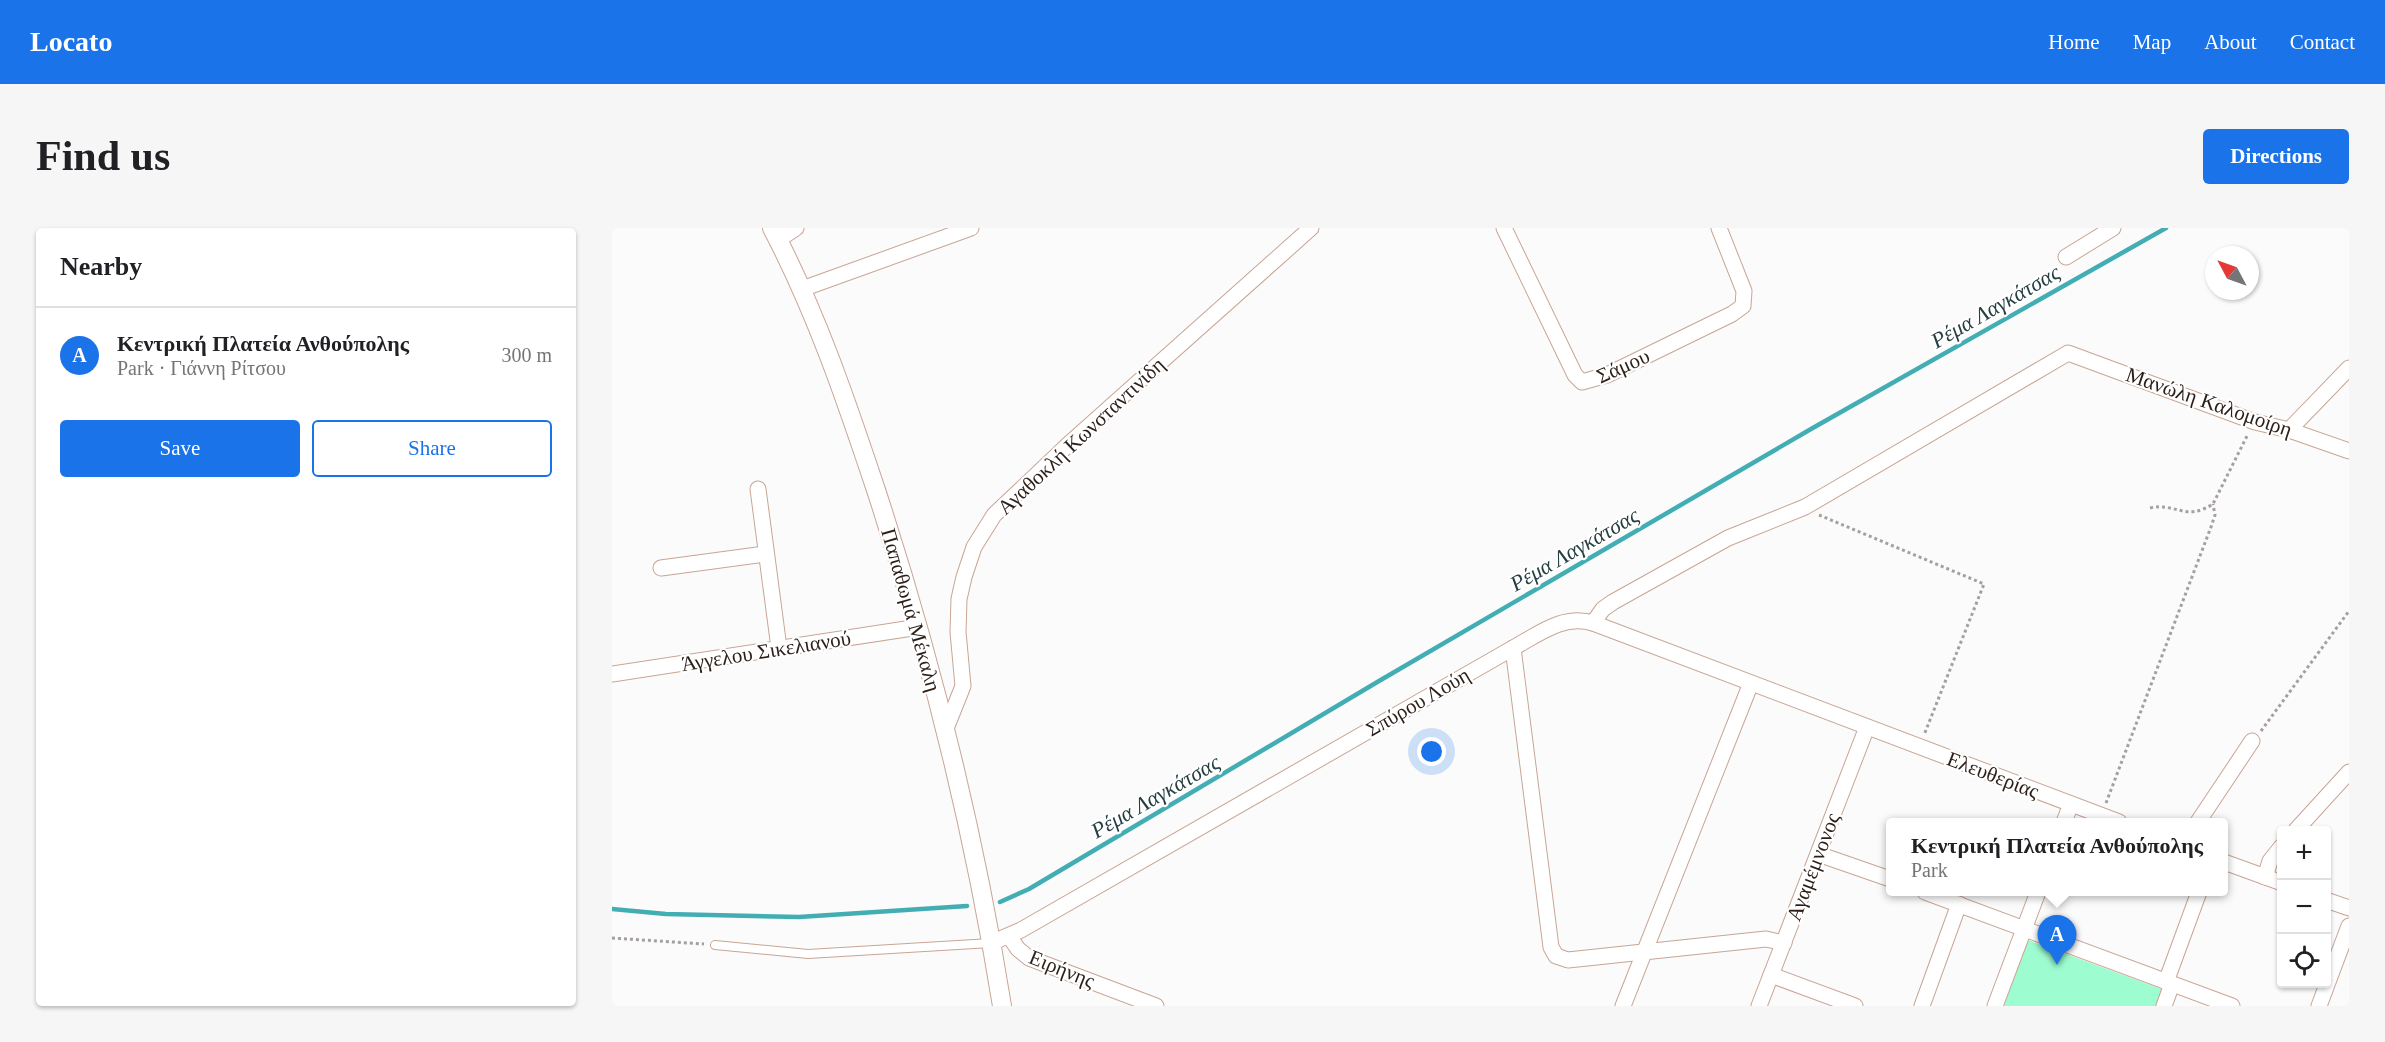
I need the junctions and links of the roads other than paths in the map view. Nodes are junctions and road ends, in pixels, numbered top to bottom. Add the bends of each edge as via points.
1 (796, 228) edge
2 (971, 228) edge
3 (1311, 228) edge
4 (1504, 228) edge
5 (1719, 228) edge
6 (2113, 228) edge
7 (775, 234) edge
8 (2066, 256) dead end
9 (802, 289) junction
10 (2349, 368) edge
11 (2289, 430) junction
12 (2349, 451) edge
13 (758, 489) dead end
14 (765, 554) junction
15 (661, 568) dead end
16 (1593, 623) junction
17 (919, 627) junction
18 (779, 648) junction
19 (1513, 648) junction
20 (612, 674) edge
21 (1751, 683) junction
22 (1867, 727) junction
23 (945, 730) junction
24 (2252, 741) road end
25 (2349, 772) edge
26 (2070, 804) junction
27 (2065, 818) edge
28 (2107, 818) edge
29 (2201, 818) edge
30 (2300, 826) edge
31 (2277, 852) edge
32 (1818, 854) junction
33 (2228, 864) edge
34 (2265, 877) junction
35 (1886, 878) edge
36 (2277, 881) edge
37 (1938, 896) edge
38 (2036, 896) edge
39 (2197, 896) edge
40 (2331, 902) edge
41 (1959, 904) junction
42 (2349, 908) edge
43 (2349, 926) edge
44 (2024, 928) junction
45 (1009, 936) junction
46 (991, 943) junction
47 (1784, 943) junction
48 (715, 945) road end
49 (1645, 951) junction
50 (1771, 975) junction
51 (2169, 983) junction
52 (1002, 1006) edge
53 (1156, 1006) edge
54 (1623, 1006) edge
55 (1759, 1006) edge
56 (1855, 1006) edge
57 (1922, 1006) edge
58 (1995, 1006) edge
59 (2164, 1006) edge
60 (2232, 1006) edge
61 (2319, 1006) edge

1 - 7 street
2 - 9 street
3 - 23 street, Αγαθοκλή Κωνσταντινίδη via 994,515 974,547 963,577 958,610 963,686
4 - 5 street, Σάμου via 1575,375 1582,382 1607,375 1743,306 1744,291
6 - 8 street
7 - 9 street, Παπαθωμά Μέκαλη
9 - 17 street, Παπαθωμά Μέκαλη via 846,402
10 - 11 street
11 - 12 street, Μανώλη Καλομοίρη
11 - 16 street, Μανώλη Καλομοίρη via 2255,422 2068,353 1804,507 1728,538 1634,590 1608,605
13 - 14 street
14 - 15 street
14 - 18 street
16 - 19 street, Σπύρου Λούη via 1562,622
16 - 21 street, Σπύρου Λούη
17 - 18 street, Άγγελου Σικελιανού
17 - 23 street, Παπαθωμά Μέκαλη
18 - 20 street, Άγγελου Σικελιανού
19 - 45 street, Σπύρου Λούη
19 - 49 street via 1553,953 1568,960
21 - 22 street, Σπύρου Λούη
21 - 49 street
22 - 26 street, Ελευθερίας
22 - 32 street, Αγαμέμνονoς
23 - 46 street, Παπαθωμά Μέκαλη
24 - 29 street
25 - 30 street
26 - 27 street
26 - 28 street, Ελευθερίας
31 - 34 street
32 - 35 street
32 - 47 street, Αγαμέμνονoς
33 - 34 street
34 - 36 street
37 - 41 street
38 - 44 street
39 - 51 street
40 - 42 street
41 - 44 street
41 - 57 street
43 - 61 street
44 - 51 street
44 - 58 street
45 - 46 street, Σπύρου Λούη
45 - 53 street, Ειρήνης via 1029,958
46 - 48 lane via 808,954
46 - 52 street, Παπαθωμά Μέκαλη
47 - 49 street via 1766,939
47 - 50 street, Αγαμέμνονoς
49 - 54 street
50 - 55 street, Αγαμέμνονoς
50 - 56 street
51 - 59 street
51 - 60 street

